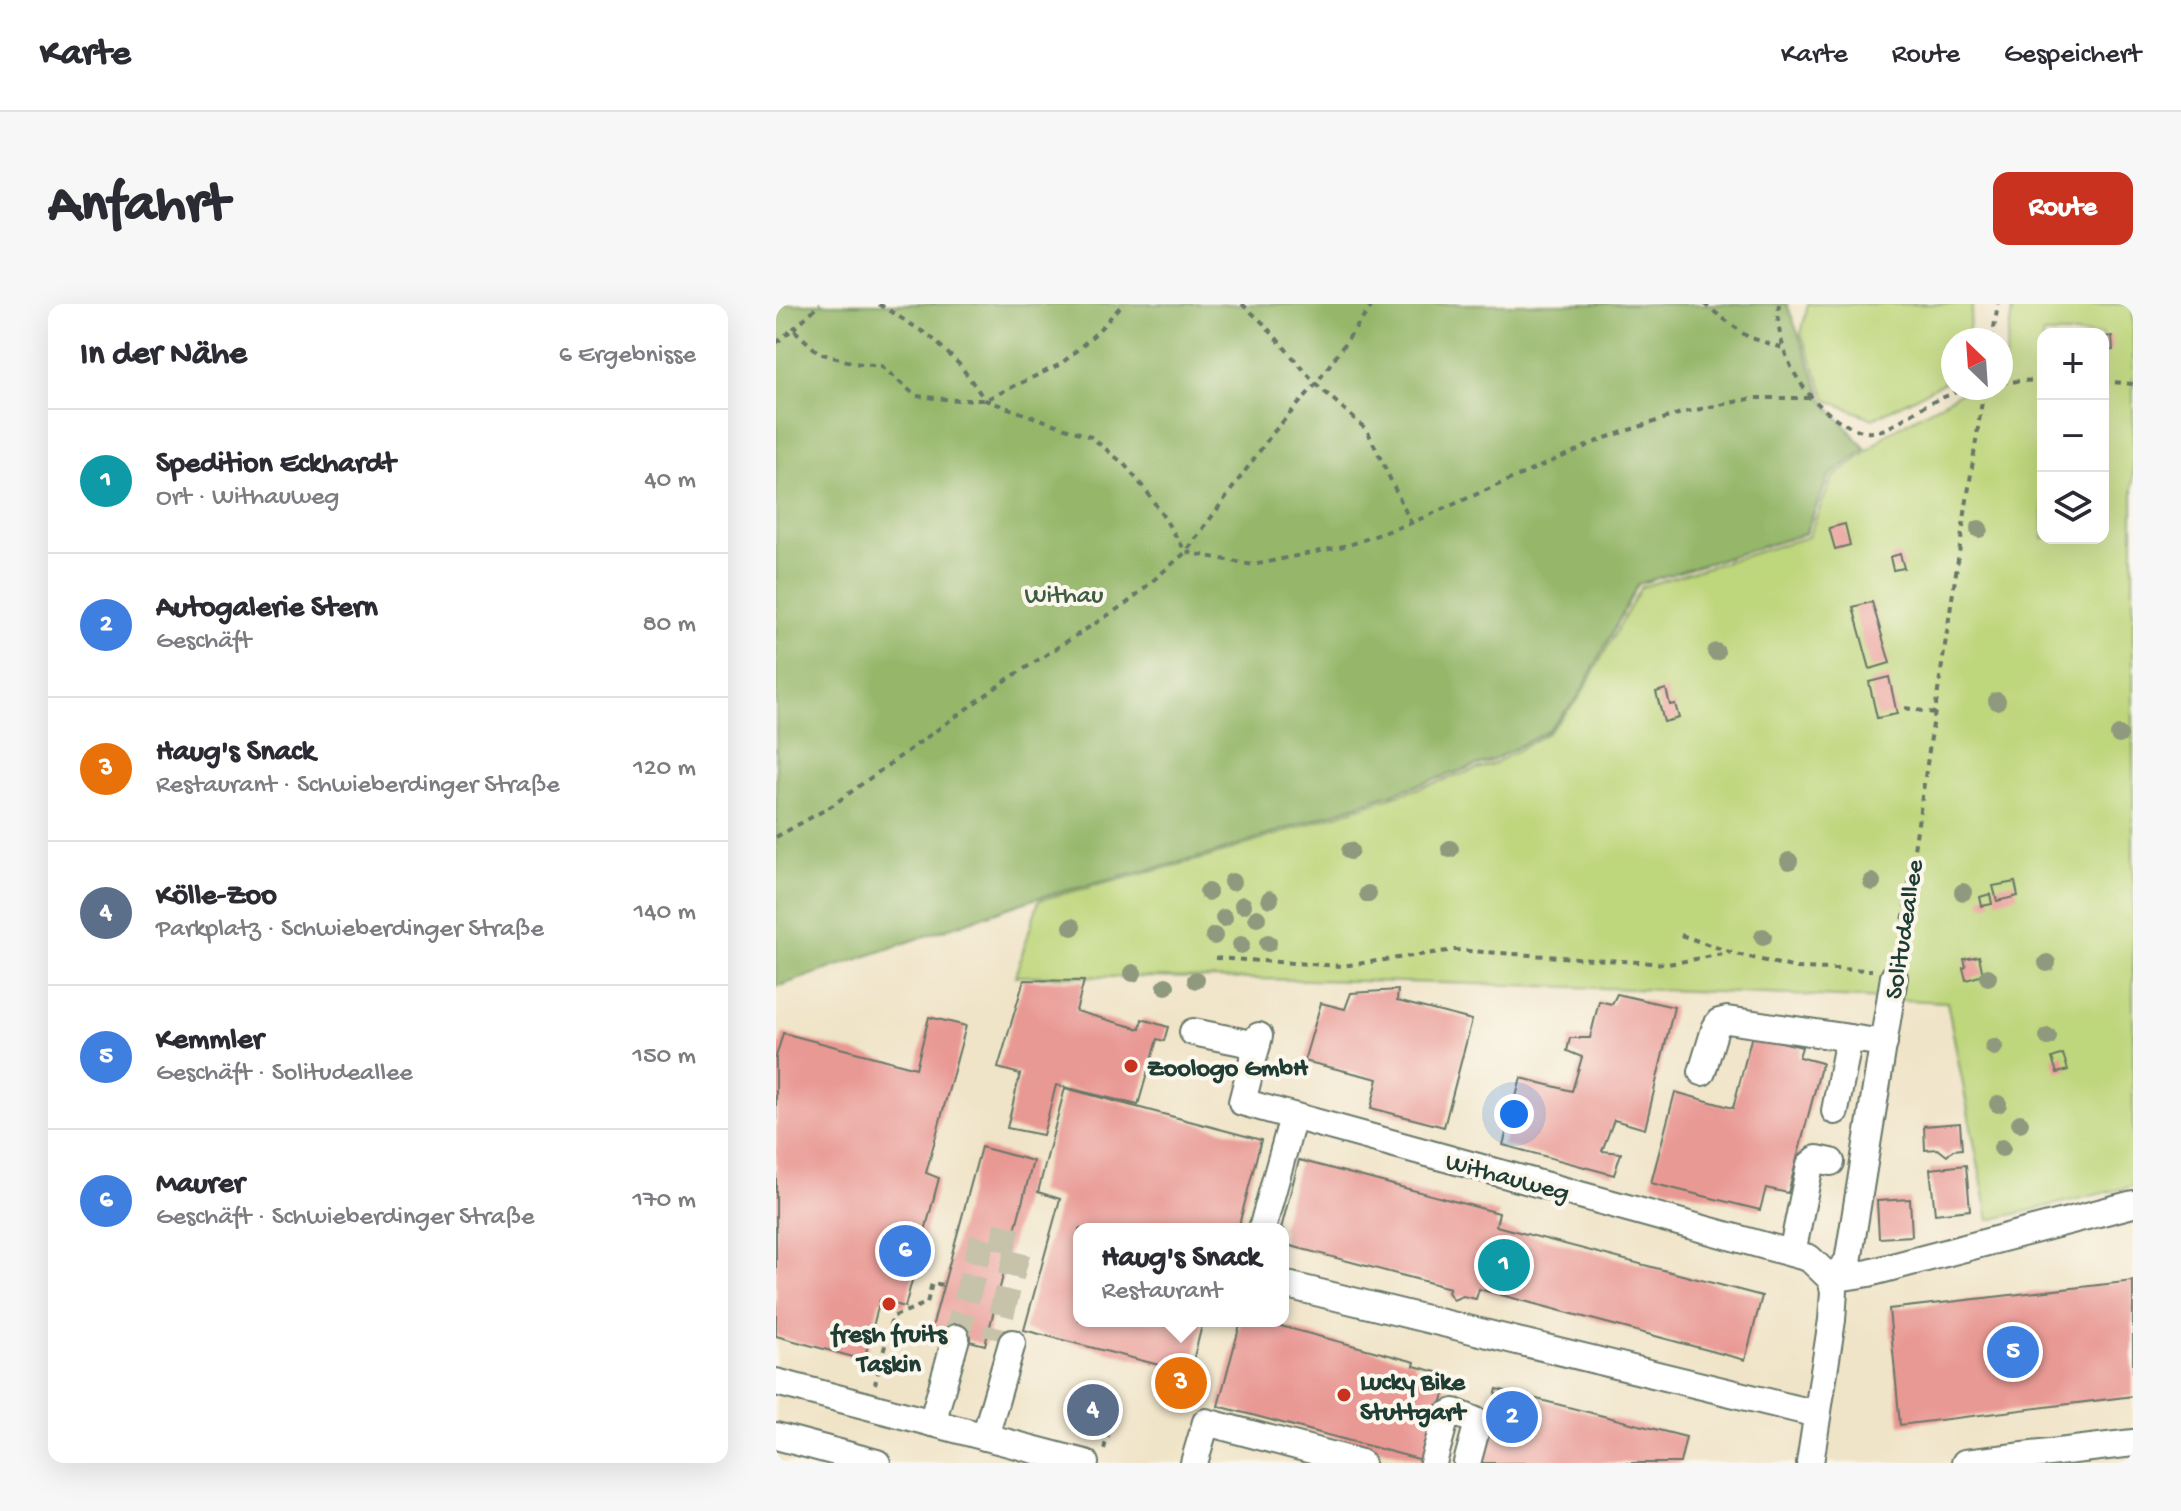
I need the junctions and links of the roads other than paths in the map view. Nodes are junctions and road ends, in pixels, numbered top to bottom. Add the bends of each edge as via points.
1 (1894, 977) road end
2 (1193, 1032) dead end
3 (1849, 1038) junction
4 (1884, 1043) junction
5 (1702, 1072) dead end
6 (1835, 1111) dead end
7 (1293, 1117) junction
8 (1831, 1162) dead end
9 (2133, 1204) edge
10 (1264, 1223) edge
11 (1792, 1253) junction
12 (1831, 1279) junction
13 (1289, 1285) edge
14 (956, 1338) tunnel mouth
15 (1003, 1341) tunnel mouth
16 (776, 1382) edge
17 (1817, 1414) junction
18 (932, 1423) junction
19 (978, 1435) junction
20 (776, 1436) edge
21 (2133, 1443) edge
22 (1094, 1457) edge
23 (868, 1462) edge
24 (1194, 1463) edge
25 (1361, 1463) edge
26 (1433, 1463) edge
27 (1467, 1463) edge
28 (1810, 1463) edge
29 (1965, 1463) edge

1 - 4 street, Solitudeallee
2 - 7 street, Withauweg via 1258,1041 1242,1102
3 - 4 street
3 - 5 street via 1727,1020 1715,1029
3 - 6 street
4 - 12 street, Solitudeallee via 1848,1262
7 - 10 street
7 - 11 street, Withauweg
8 - 11 street via 1817,1159 1810,1165
9 - 12 street
11 - 12 street, Withauweg via 1809,1258
12 - 17 street via 1832,1320
13 - 17 street
14 - 18 street
15 - 19 street
16 - 18 street
17 - 28 street
18 - 19 street
19 - 22 street
20 - 23 street
21 - 29 street
24 - 25 street via 1206,1422
26 - 27 street via 1446,1416 1454,1412 1476,1421

